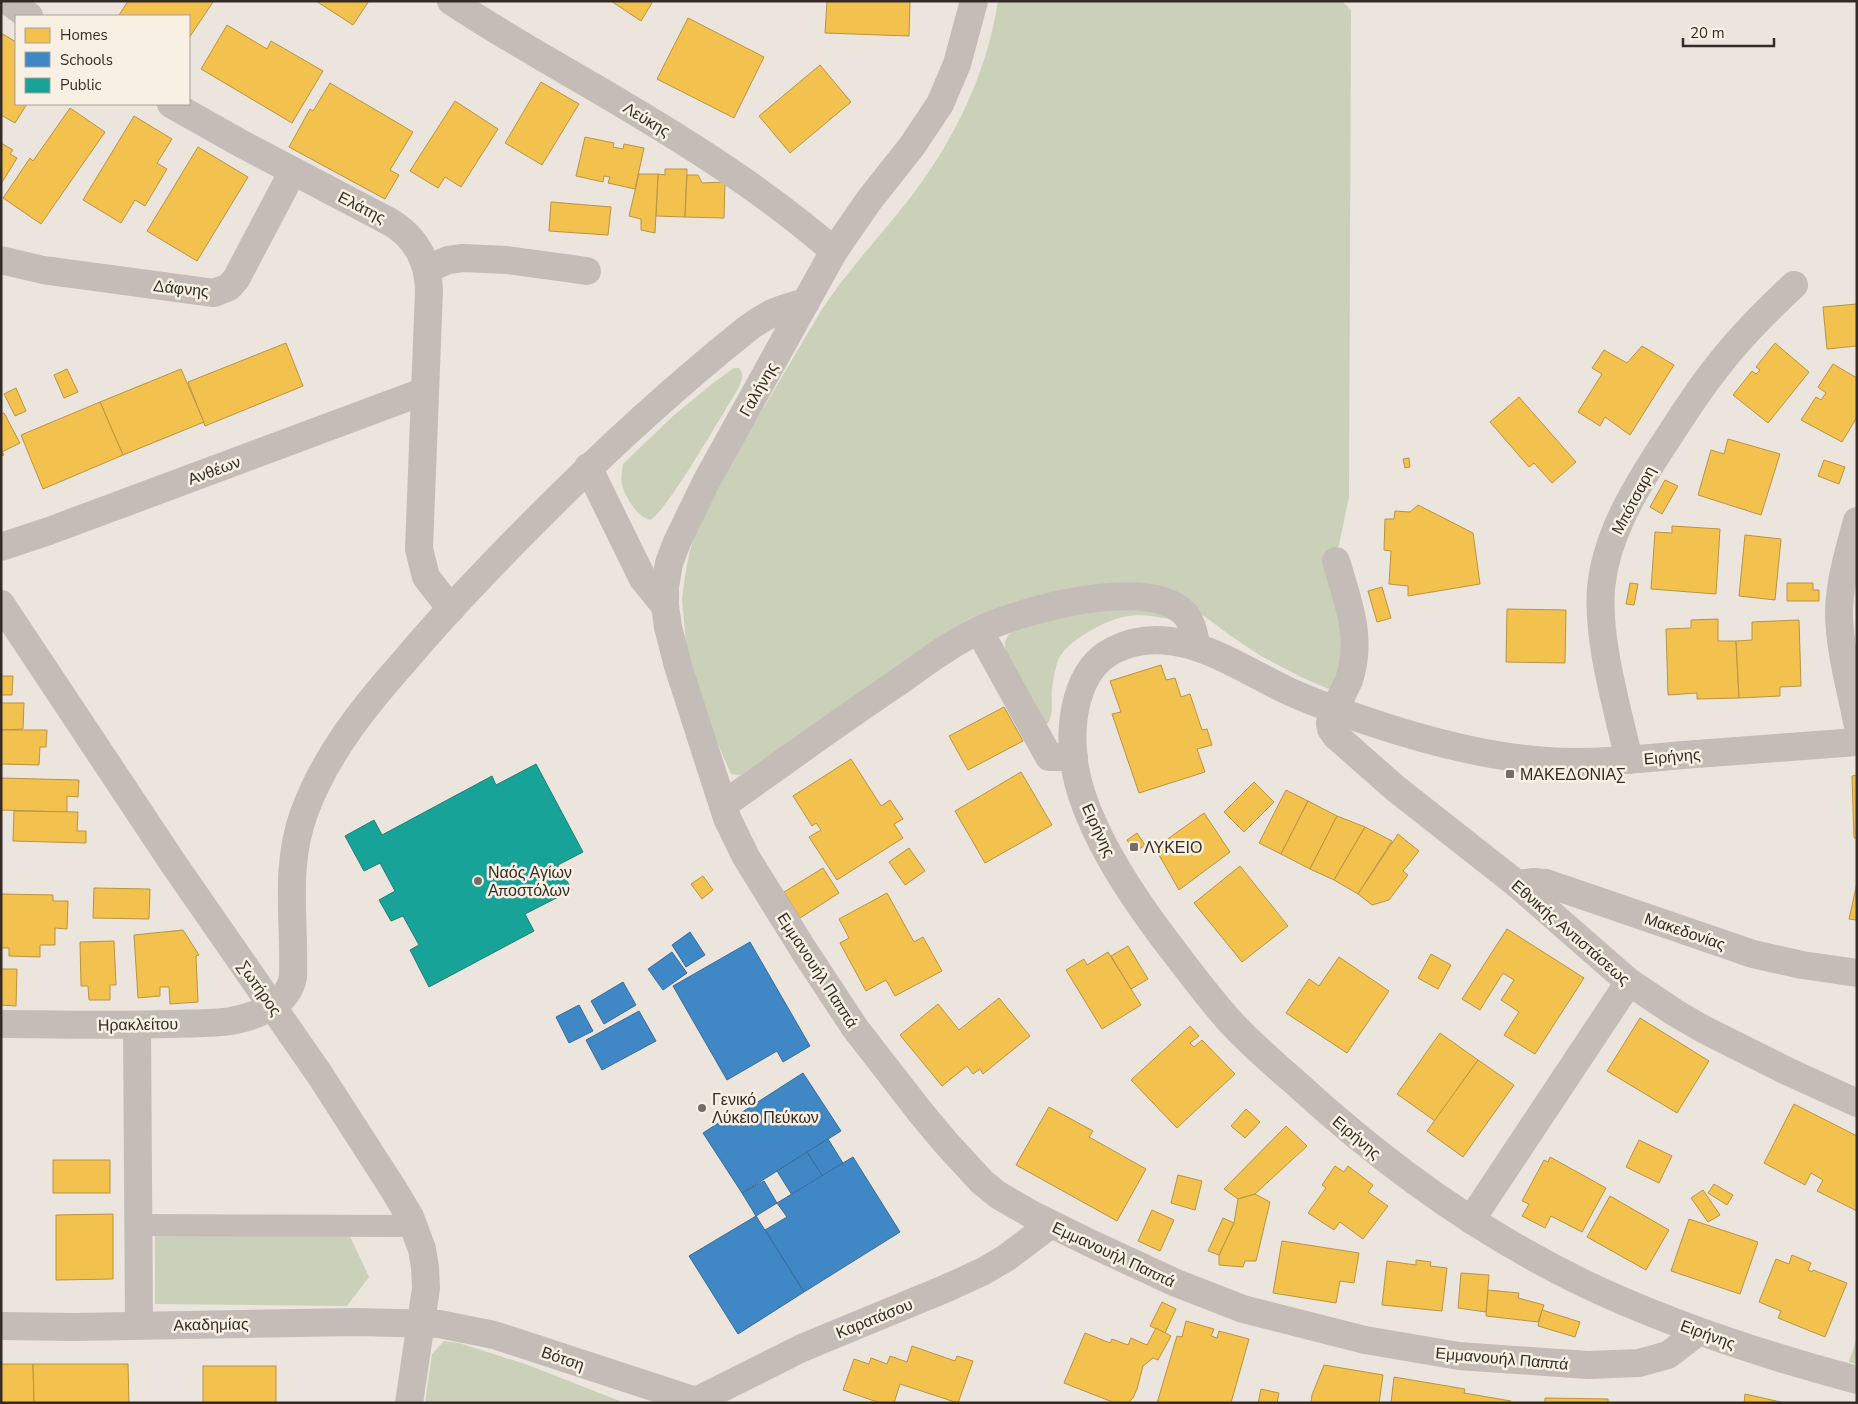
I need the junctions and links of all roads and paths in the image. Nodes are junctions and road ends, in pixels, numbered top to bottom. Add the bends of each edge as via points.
1 (8, 1) edge
2 (451, 1) edge
3 (974, 1) edge
4 (27, 15) edge
5 (173, 105) edge
6 (293, 171) junction
7 (834, 250) junction
8 (1, 260) edge
9 (428, 269) junction
10 (587, 271) dead end
11 (1794, 285) dead end
12 (806, 302) junction
13 (426, 392) junction
14 (588, 467) junction
15 (1857, 521) edge
16 (1, 546) edge
17 (1336, 561) dead end
18 (1, 604) edge
19 (664, 606) junction
20 (451, 609) junction
21 (979, 630) junction
22 (1197, 647) junction
23 (1335, 710) junction
24 (1857, 722) edge
25 (1857, 742) edge
26 (1074, 757) junction
27 (1629, 760) junction
28 (723, 805) junction
29 (1516, 884) junction
30 (1857, 973) edge
31 (1629, 982) junction
32 (272, 1006) junction
33 (1, 1024) edge
34 (137, 1025) junction
35 (1857, 1103) edge
36 (1471, 1220) junction
37 (1051, 1224) junction
38 (138, 1225) junction
39 (414, 1226) junction
40 (421, 1323) junction
41 (139, 1325) junction
42 (1, 1326) edge
43 (1698, 1332) junction
44 (1857, 1380) edge
45 (697, 1402) edge
46 (409, 1403) edge

1 - 4 street
2 - 7 street, Λεύκης via 730,171
3 - 7 street, Γαλήνης via 958,64 940,104
5 - 6 street, Ελάτης
6 - 8 street, Δάφνης via 236,278 229,287 214,293 44,270
6 - 9 street, Ελάτης via 398,227 416,245
7 - 12 street, Γαλήνης
9 - 10 street via 448,260 463,258 507,260
9 - 13 street, Ελάτης
11 - 27 street, Μπότσαρη via 1713,372 1649,468 1612,538 1602,576 1602,624
12 - 14 street via 766,315 747,329
12 - 19 street, Γαλήνης via 686,521 669,564
13 - 16 street, Ανθέων
13 - 20 street, Ελάτης via 419,549 426,577
14 - 19 street via 643,579
14 - 20 street
15 - 24 street via 1846,564 1839,614
17 - 23 street via 1356,647 1348,680
18 - 32 street, Σωτήρος
19 - 28 street, Γαλήνης via 678,666
20 - 32 street via 361,712 318,780 300,826 293,864 291,985 286,995
21 - 22 street via 1020,615 1107,596 1144,596 1180,609 1192,628
21 - 26 street via 1049,757
21 - 28 street via 883,692
22 - 23 street, Ειρήνης via 1300,697
22 - 26 street, Ειρήνης via 1152,639 1116,648 1107,654 1091,671 1078,698 1073,721
23 - 27 street, Ειρήνης via 1418,737 1485,753 1553,761
23 - 29 street, Εθνικής Αντιστάσεως via 1330,726 1342,743
25 - 27 street, Ειρήνης
26 - 36 street, Ειρήνης via 1083,794 1111,858 1156,928 1224,1015 1358,1137 1426,1191
28 - 37 street, Εμμανουήλ Παππά via 746,856 867,1045 982,1182 1011,1203
29 - 30 street, Μακεδονίας via 1546,884 1753,954
29 - 31 street, Εθνικής Αντιστάσεως
31 - 35 street, Εθνικής Αντιστάσεως via 1703,1029
31 - 36 street
32 - 34 street, Ηρακλείτου via 222,1022
32 - 39 street, Σωτήρος via 394,1190
33 - 34 street, Ηρακλείτου
34 - 38 street
36 - 43 street, Ειρήνης via 1582,1282
37 - 43 street, Εμμανουήλ Παππά via 1224,1303 1303,1326 1425,1351 1553,1364 1627,1364 1668,1355
37 - 45 street, Καρατάσου via 984,1271 802,1348
38 - 39 street
38 - 41 street
39 - 40 street, Σωτήρος via 426,1267
40 - 41 street, Ακαδημίας
40 - 45 street, Βότση via 494,1335
40 - 46 street, Σωτήρος
41 - 42 street, Ακαδημίας
43 - 44 street, Ειρήνης

